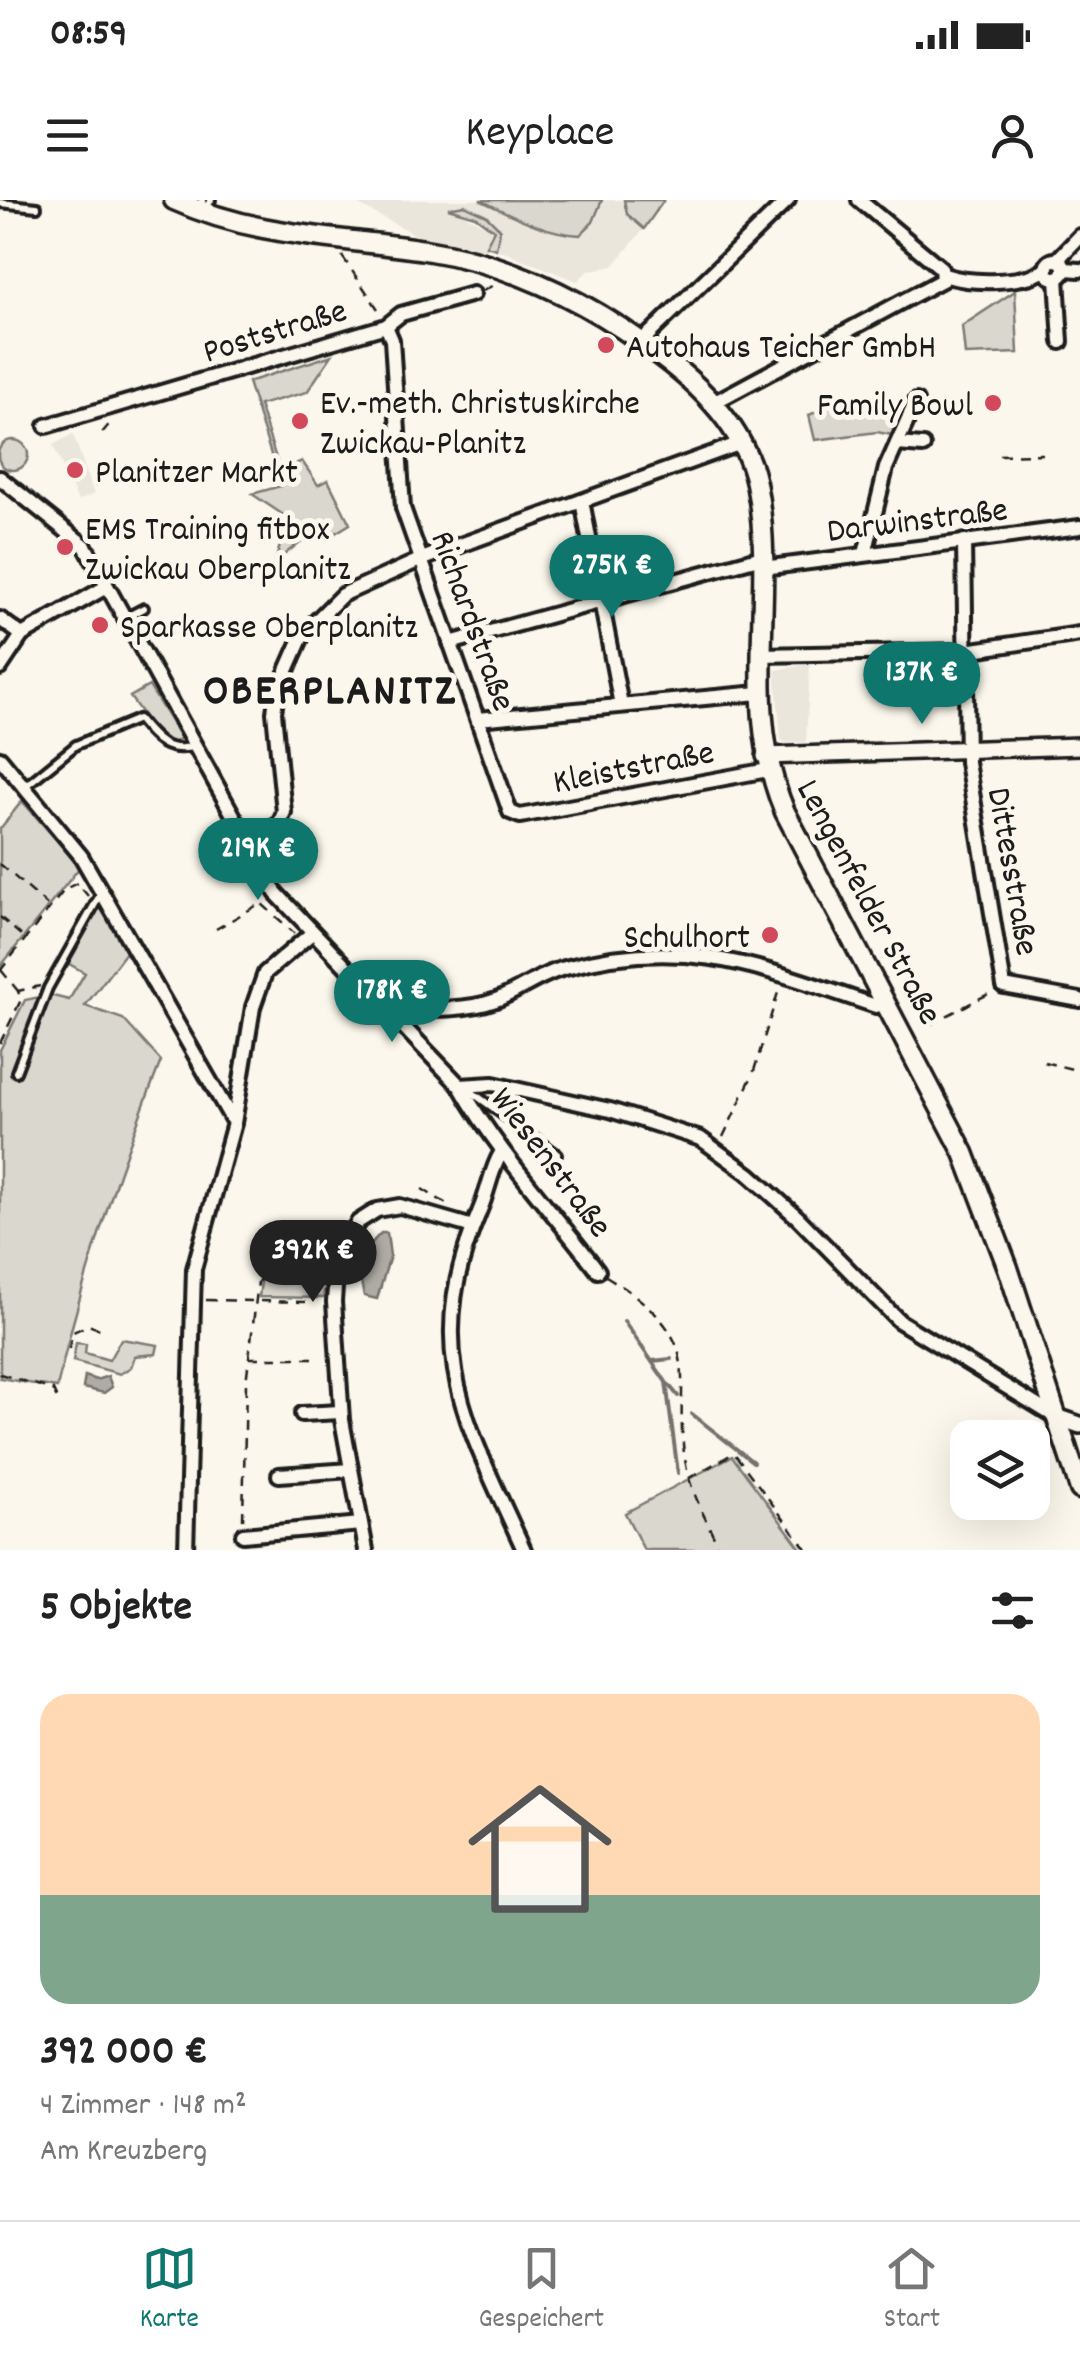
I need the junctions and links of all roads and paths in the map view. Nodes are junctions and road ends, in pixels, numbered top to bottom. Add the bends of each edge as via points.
1 (174, 200) edge
2 (788, 200) edge
3 (860, 200) edge
4 (0, 203) edge
5 (206, 204) edge
6 (37, 207) dead end
7 (1080, 236) edge
8 (338, 240) junction
9 (506, 269) junction
10 (1056, 269) junction
11 (1080, 270) edge
12 (943, 272) junction
13 (473, 294) joint
14 (386, 326) junction
15 (642, 341) junction
16 (1061, 342) dead end
17 (916, 401) dead end
18 (713, 403) junction
19 (113, 419) dead end
20 (46, 426) dead end
21 (102, 434) dead end
22 (741, 442) junction
23 (897, 444) junction
24 (923, 446) dead end
25 (1042, 454) dead end
26 (1000, 456) dead end
27 (0, 478) edge
28 (582, 501) junction
29 (1080, 527) edge
30 (964, 542) junction
31 (866, 554) junction
32 (422, 559) junction
33 (762, 563) junction
34 (106, 587) junction
35 (603, 600) junction
36 (144, 608) dead end
37 (0, 618) edge
38 (122, 620) junction
39 (1080, 634) edge
40 (22, 635) junction
41 (450, 643) junction
42 (966, 650) junction
43 (760, 654) junction
44 (0, 668) edge
45 (759, 694) junction
46 (621, 704) junction
47 (478, 720) junction
48 (198, 746) junction
49 (1080, 746) edge
50 (968, 748) junction
51 (0, 758) edge
52 (766, 763) junction
53 (24, 788) junction
54 (510, 812) joint
55 (247, 844) junction
56 (0, 864) edge
57 (96, 901) junction
58 (48, 906) junction
59 (0, 917) edge
60 (216, 930) dead end
61 (307, 937) junction
62 (24, 938) junction
63 (0, 970) edge
64 (784, 975) junction
65 (41, 985) dead end
66 (1004, 986) junction
67 (18, 991) junction
68 (1080, 1000) edge
69 (888, 1003) junction
70 (382, 1006) junction
71 (931, 1024) dead end
72 (0, 1043) edge
73 (1044, 1062) dead end
74 (1080, 1071) edge
75 (16, 1072) dead end
76 (460, 1086) junction
77 (234, 1122) junction
78 (716, 1148) junction
79 (501, 1153) junction
80 (557, 1154) dead end
81 (422, 1188) dead end
82 (448, 1205) dead end
83 (473, 1227) junction
84 (336, 1258) junction
85 (598, 1271) joint
86 (192, 1300) junction
87 (254, 1301) junction
88 (285, 1302) junction
89 (309, 1302) dead end
90 (284, 1308) dead end
91 (106, 1331) dead end
92 (69, 1349) dead end
93 (249, 1358) junction
94 (287, 1358) junction
95 (314, 1358) dead end
96 (287, 1365) dead end
97 (0, 1374) edge
98 (57, 1399) dead end
99 (341, 1412) junction
100 (302, 1414) dead end
101 (1054, 1416) junction
102 (1080, 1426) edge
103 (351, 1470) junction
104 (278, 1475) dead end
105 (689, 1478) junction
106 (1080, 1489) edge
107 (361, 1524) junction
108 (242, 1535) joint
109 (186, 1550) edge
110 (366, 1550) edge
111 (524, 1550) edge
112 (720, 1550) edge
113 (807, 1550) edge

1 - 5 main road, Lengenfelder Straße
2 - 15 street
3 - 12 street
4 - 6 lane
5 - 8 main road, Lengenfelder Straße via 280,234
7 - 10 street
8 - 9 main road, Lengenfelder Straße via 429,250
8 - 14 path via 337,250
9 - 13 path via 495,287
9 - 15 main road, Lengenfelder Straße via 589,306
10 - 11 street
10 - 12 street via 1033,278 957,280
10 - 16 street
12 - 18 street via 937,284
13 - 14 street, Poststraße via 401,314
14 - 20 street, Poststraße
14 - 32 street, Richardstraße via 403,508
15 - 18 main road, Lengenfelder Straße
17 - 23 street
18 - 22 main road, Lengenfelder Straße
19 - 21 path
22 - 28 street
22 - 33 main road, Lengenfelder Straße via 756,480
23 - 24 street
23 - 31 street
25 - 26 path
27 - 34 street, Wiesenstraße via 85,546
28 - 32 street
28 - 35 street
29 - 30 street, Darwinstraße
30 - 31 street, Darwinstraße
30 - 42 street, Dittesstraße
31 - 33 street, Darwinstraße
32 - 41 street, Richardstraße
32 - 55 street via 342,595 304,634 274,712 284,812 278,824
33 - 35 street, Darwinstraße
33 - 43 main road, Lengenfelder Straße
34 - 38 street, Wiesenstraße
34 - 40 street
35 - 41 street, Darwinstraße
35 - 46 street
36 - 38 lane
37 - 40 street
38 - 48 street, Wiesenstraße
39 - 42 street
40 - 44 street
41 - 47 street, Richardstraße
42 - 43 street
42 - 50 street, Dittesstraße
43 - 45 main road, Lengenfelder Straße
45 - 46 street
45 - 52 main road, Lengenfelder Straße
46 - 47 street
47 - 54 street, Richardstraße
48 - 53 lane via 166,748 138,719 76,745
48 - 55 street, Wiesenstraße
49 - 50 street
50 - 52 street
50 - 66 street, Dittesstraße via 1003,944
51 - 53 street
52 - 54 street, Kleiststraße via 520,816
52 - 69 main road, Lengenfelder Straße
53 - 57 street via 81,856
55 - 61 street, Wiesenstraße
56 - 58 path
57 - 58 path via 76,883
57 - 75 lane via 48,988
57 - 77 street
58 - 62 path
59 - 62 path
60 - 61 path via 261,903
61 - 70 street, Wiesenstraße
61 - 77 street via 265,973
62 - 63 path
63 - 67 path
64 - 69 street via 876,1006
64 - 70 street via 679,951 565,968 495,1000 445,1008
64 - 78 path via 752,1074
65 - 67 path
66 - 68 street, Dittesstraße
66 - 71 path
67 - 72 path via 22,1000
69 - 101 main road, Lengenfelder Straße via 964,1153
70 - 76 street, Wiesenstraße
73 - 74 path
76 - 78 street via 494,1084 610,1110
76 - 79 street, Wiesenstraße
76 - 80 lane
77 - 86 street via 199,1240
78 - 101 street via 798,1218 899,1321
79 - 83 street
79 - 85 street, Wiesenstraße
81 - 82 path
83 - 84 street via 400,1206 378,1210 358,1222
83 - 111 street via 458,1267 451,1363 460,1408
84 - 87 path via 263,1275
84 - 99 street
85 - 105 path via 643,1298 685,1362
86 - 87 path
86 - 109 street
87 - 88 path
87 - 93 path
88 - 89 path
88 - 90 path
91 - 92 path via 88,1325 73,1332
93 - 94 path
93 - 108 path
94 - 95 path
94 - 96 path
97 - 98 path via 53,1390
99 - 100 street
99 - 103 street
101 - 102 street
101 - 106 main road, Lengenfelder Straße
103 - 104 street
103 - 107 street
105 - 112 path
105 - 113 path via 734,1453
107 - 108 street
107 - 110 street

